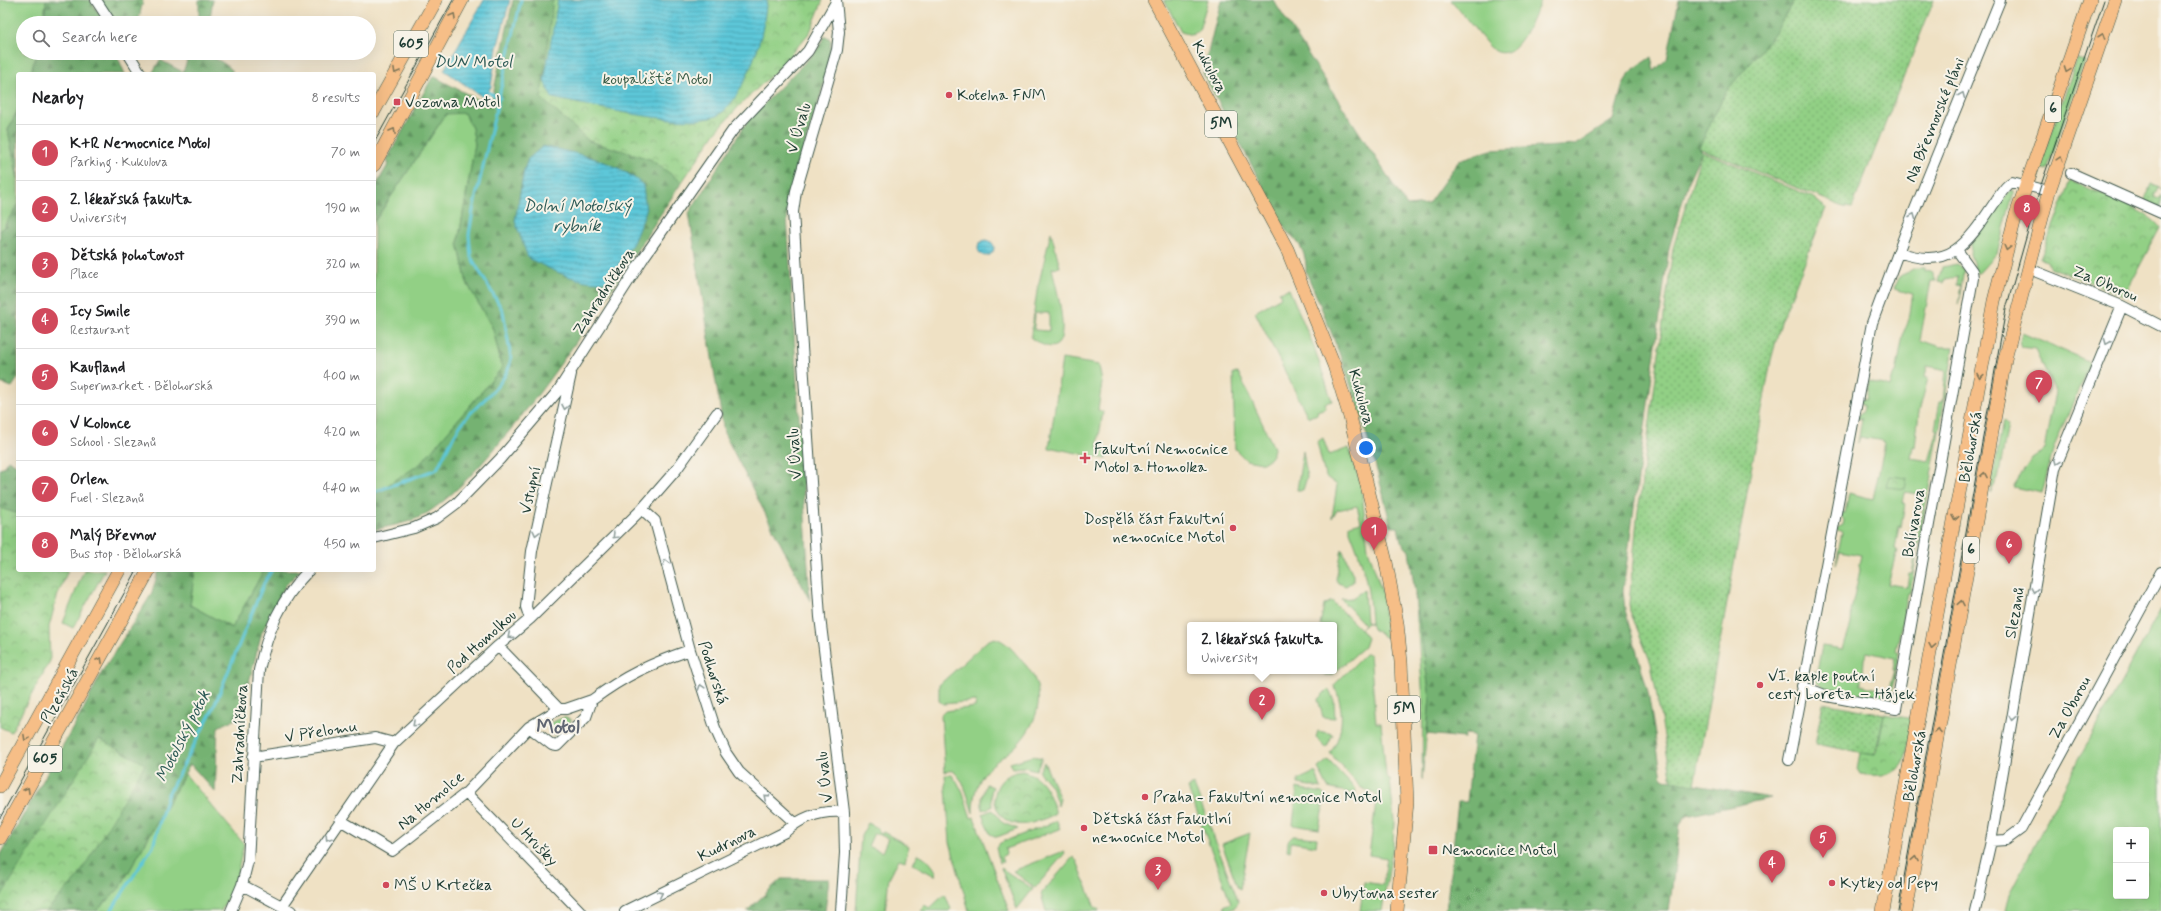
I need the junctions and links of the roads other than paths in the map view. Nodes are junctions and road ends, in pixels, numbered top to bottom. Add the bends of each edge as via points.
1 (96, 0) edge
2 (436, 0) edge
3 (462, 0) edge
4 (836, 0) edge
5 (1154, 0) edge
6 (2000, 0) edge
7 (2090, 0) edge
8 (2115, 0) edge
9 (106, 16) edge
10 (132, 60) edge
11 (140, 72) edge
12 (376, 107) edge
13 (376, 161) edge
14 (2071, 173) dead end
15 (2027, 184) junction
16 (2049, 191) junction
17 (2161, 213) edge
18 (1957, 250) junction
19 (1899, 252) junction
20 (2037, 272) dead end
21 (2122, 306) junction
22 (2161, 326) edge
23 (572, 368) junction
24 (717, 413) dead end
25 (642, 509) junction
26 (376, 537) edge
27 (118, 572) edge
28 (148, 572) edge
29 (307, 572) edge
30 (2161, 572) edge
31 (530, 619) junction
32 (498, 646) junction
33 (690, 650) junction
34 (1802, 686) junction
35 (592, 700) junction
36 (559, 709) junction
37 (529, 726) junction
38 (394, 743) junction
39 (253, 757) junction
40 (1789, 760) dead end
41 (0, 786) edge
42 (466, 793) junction
43 (844, 812) junction
44 (340, 820) junction
45 (795, 822) junction
46 (0, 838) edge
47 (1991, 841) junction
48 (242, 885) junction
49 (286, 908) edge
50 (231, 911) edge
51 (580, 911) edge
52 (625, 911) edge
53 (841, 911) edge
54 (1397, 911) edge
55 (1883, 911) edge
56 (1906, 911) edge
57 (1975, 911) edge

1 - 9 street
2 -> 12 main road, 605
13 -> 3 main road, 605
4 - 23 street, Zahradníčkova via 808,51 758,102 719,149 644,257
4 - 43 street, V Úvalu via 839,32 837,50 796,191 793,216 820,617
5 - 54 main road, Kukulova / 5M via 1287,249 1334,365 1350,417 1386,562 1400,646 1407,802
19 -> 6 street, Na Břevnovské pláni
7 -> 15 main road, Bělohorská / 6
16 -> 8 main road, Bělohorská / 6
10 - 11 street
14 - 17 street
15 - 16 street
15 - 18 street via 2016,181 2009,184
15 -> 55 main road, Bělohorská / 6 via 2015,218 1993,308
56 -> 16 main road, Bělohorská / 6 via 2002,371
18 - 19 street via 1943,257 1926,259
18 - 34 street, Bolívarova via 1972,271 1973,278 1896,709 1826,696
19 - 34 street via 1872,323
20 - 21 street, Za Oborou
21 - 22 street, Za Oborou
21 -> 47 street, Slezanů via 2055,468
23 - 26 street, Zahradníčkova via 548,403 500,459 457,503 426,524
23 -> 31 street, Vstupní via 532,550 526,607
24 - 25 street, Pod Homolkou via 676,470
25 -> 31 street, Pod Homolkou
33 -> 25 street, Podhorská via 655,521
27 -> 41 main road, Plzeňská / 605
46 -> 28 main road, Plzeňská / 605
29 - 39 street, Zahradníčkova via 281,605 266,641 257,684
30 - 47 street, Za Oborou via 2021,829 2006,840
31 -> 32 street, Pod Homolkou
32 - 36 street
32 -> 38 street, Pod Homolkou
33 - 35 street, Na Homolce via 648,665 615,683
45 -> 33 street, Podhorská via 738,772 726,753 715,728
34 - 40 street
35 - 36 street, Na Homolce
35 - 37 street via 586,717 557,746 552,745
36 - 37 street, Na Homolce
37 - 42 street, Na Homolce
38 - 39 street, V Přelomu via 375,738
38 - 44 street, Pod Homolkou
39 - 48 street, Zahradníčkova via 248,861
42 - 44 street, Na Homolce via 392,851
42 - 51 street, U Hrušky
43 - 45 street, Kudrnova via 822,812
43 - 53 street, V Úvalu via 846,853
44 -> 49 street, Pod Homolkou
52 -> 45 street, Kudrnova via 785,832
47 - 57 street, Slezanů
48 - 49 street
48 - 50 street, Zahradníčkova

